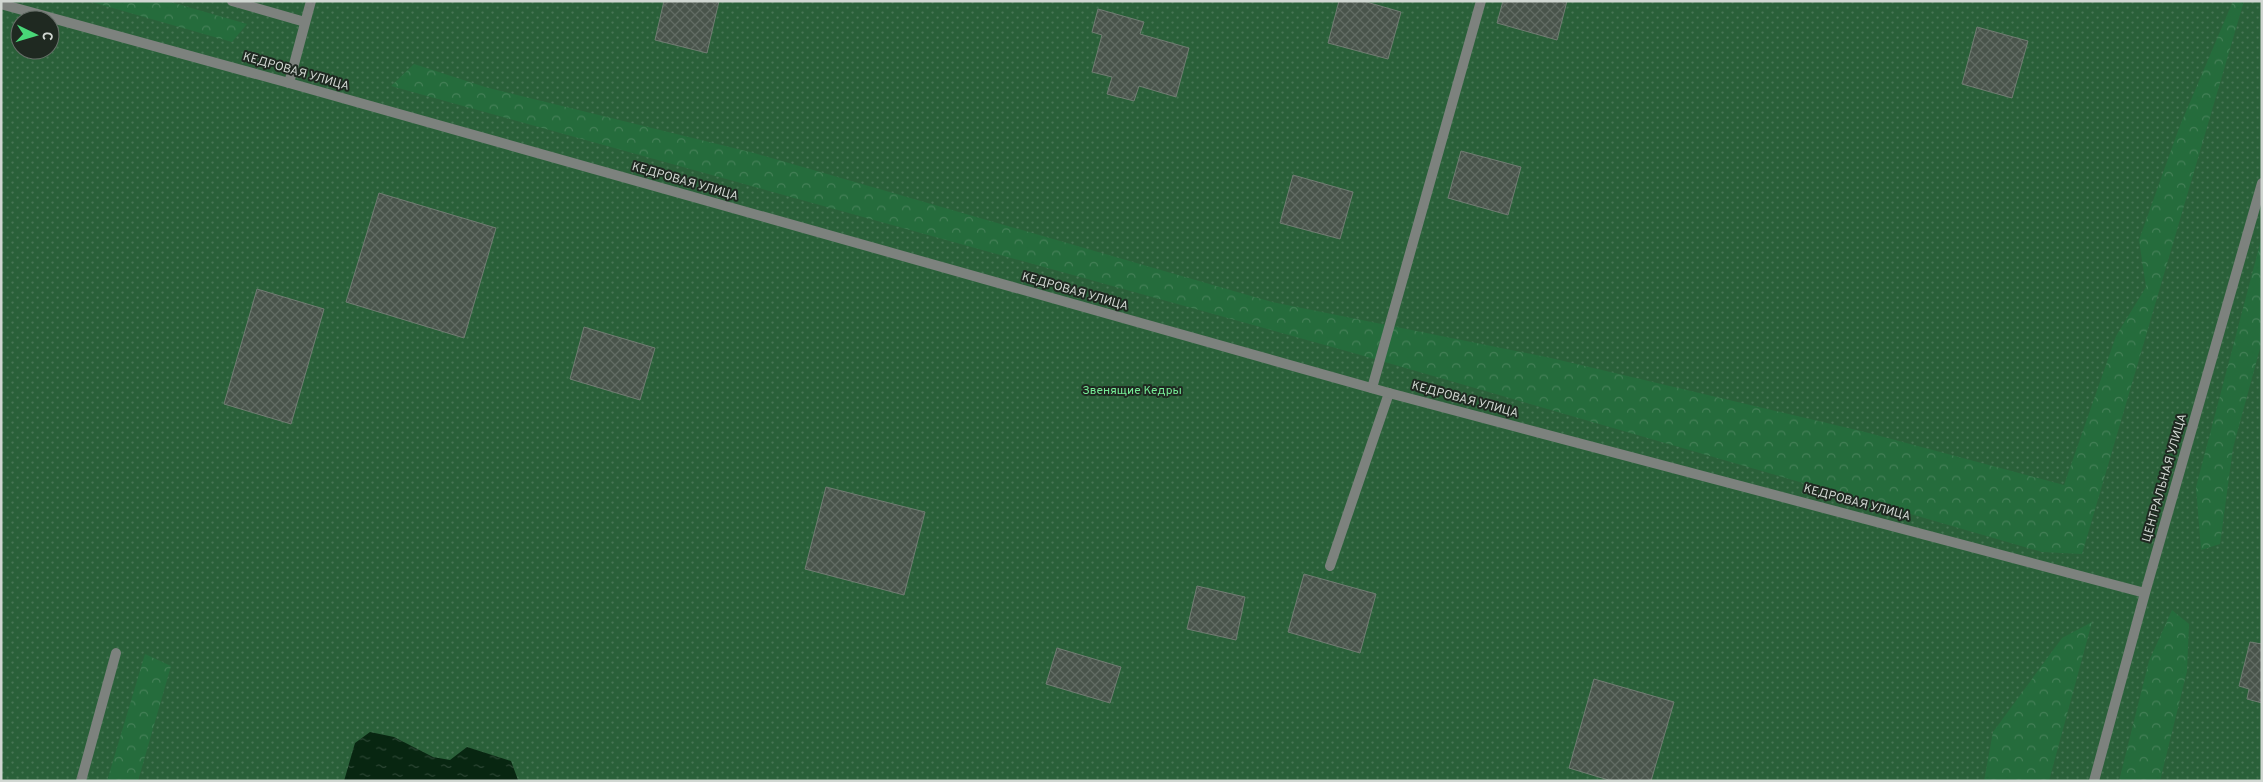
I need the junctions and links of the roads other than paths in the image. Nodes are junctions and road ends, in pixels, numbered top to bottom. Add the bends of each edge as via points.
1 (232, 1) edge
2 (311, 1) edge
3 (1481, 1) edge
4 (1, 4) edge
5 (306, 22) junction
6 (289, 83) junction
7 (2262, 183) edge
8 (1372, 388) junction
9 (1389, 392) junction
10 (1330, 566) dead end
11 (2145, 593) junction
12 (116, 653) dead end
13 (81, 781) edge
14 (2094, 781) edge

1 - 5 street
2 - 5 street
3 - 8 street
4 - 6 street, КЕДРОВАЯ УЛИЦА
5 - 6 street
6 - 8 street, КЕДРОВАЯ УЛИЦА
7 - 11 street, ЦЕНТРАЛЬНАЯ УЛИЦА
8 - 9 street, КЕДРОВАЯ УЛИЦА
9 - 10 street
9 - 11 street, КЕДРОВАЯ УЛИЦА
11 - 14 street, ЦЕНТРАЛЬНАЯ УЛИЦА
12 - 13 street

